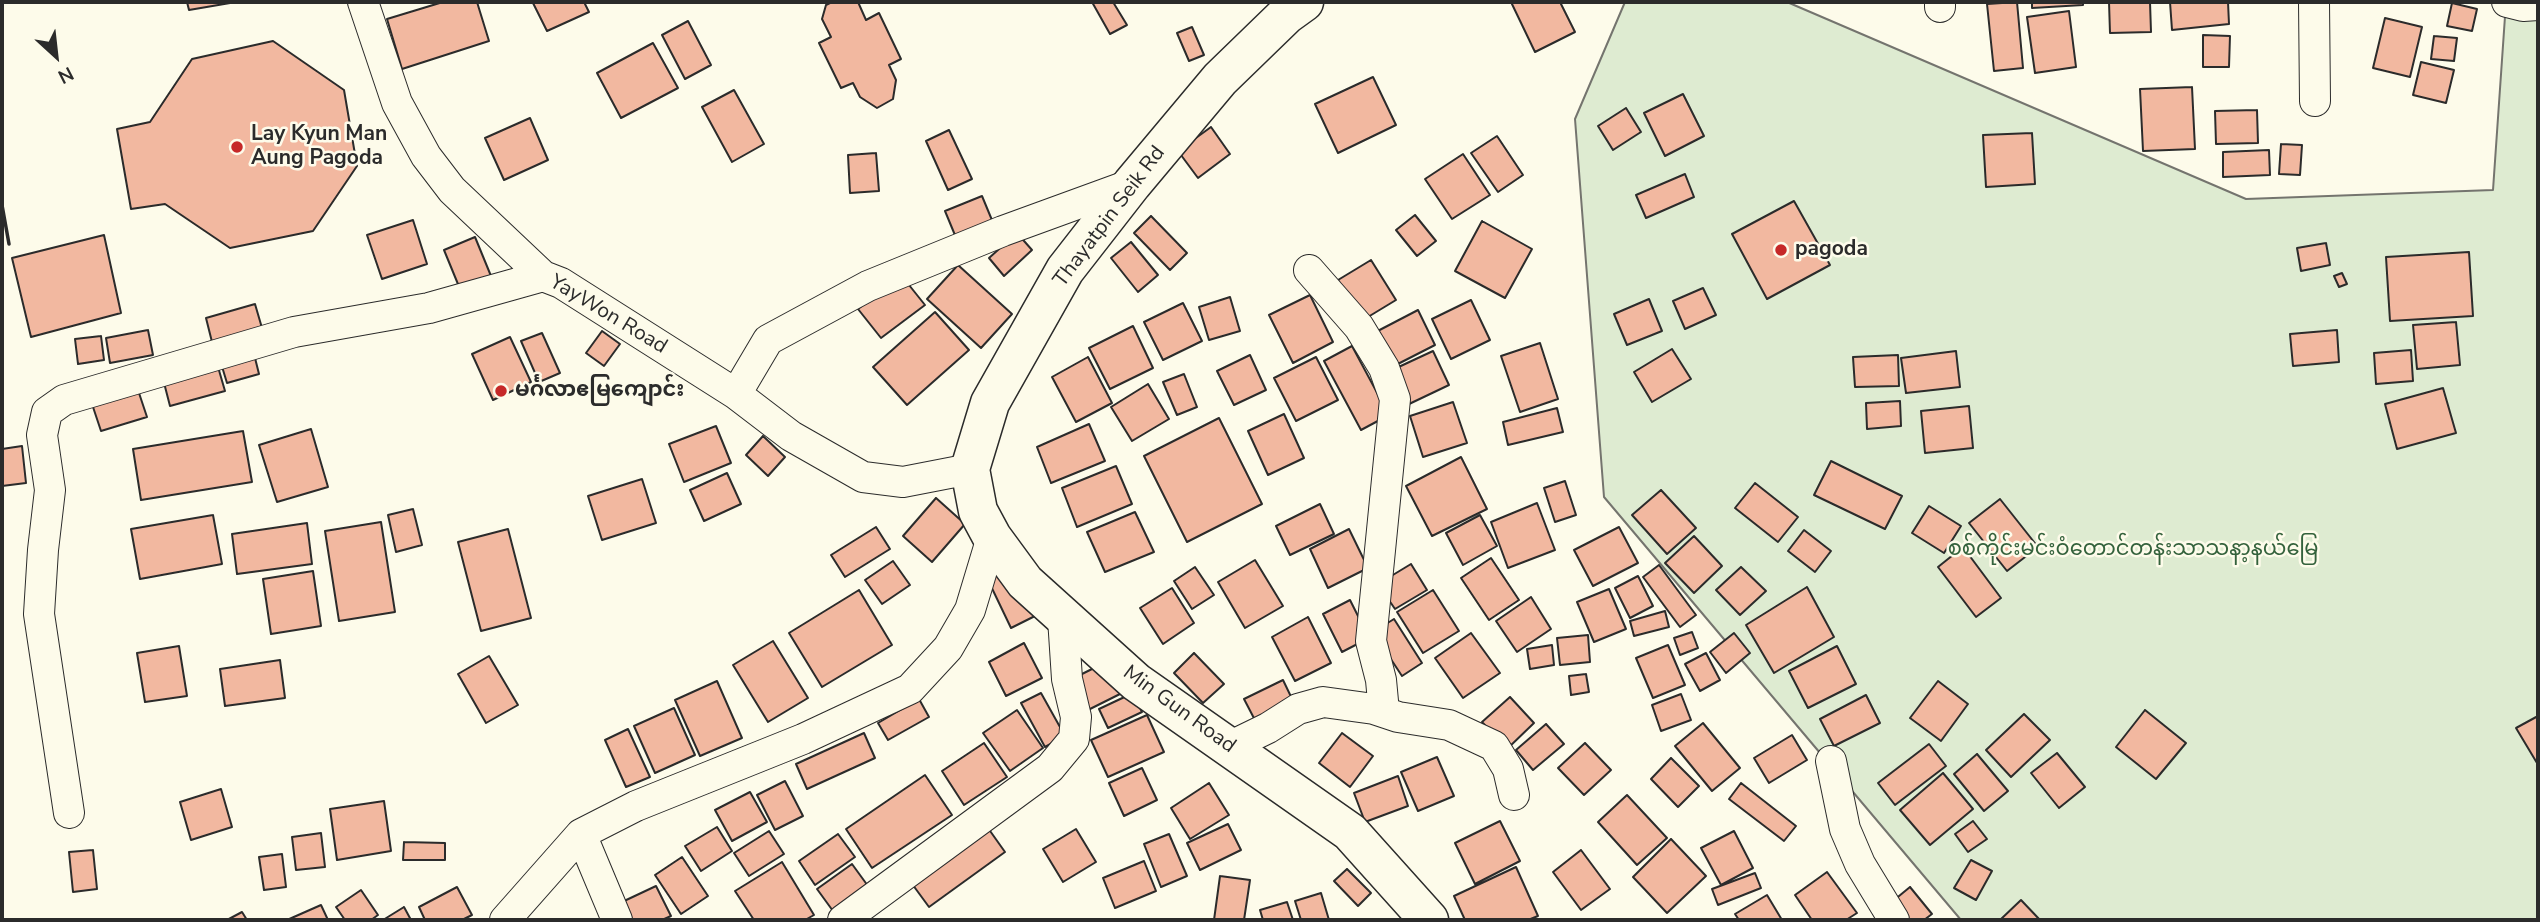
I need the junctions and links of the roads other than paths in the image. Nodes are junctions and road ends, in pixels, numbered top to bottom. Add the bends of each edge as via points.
1 (363, 2) edge
2 (1304, 2) edge
3 (2314, 2) edge
4 (2507, 2) edge
5 (2538, 5) edge
6 (2315, 101) dead end
7 (1132, 184) junction
8 (1309, 270) dead end
9 (543, 276) junction
10 (736, 394) junction
11 (970, 469) junction
12 (992, 537) junction
13 (1063, 618) junction
14 (1384, 712) junction
15 (1229, 747) junction
16 (1831, 761) dead end
17 (1514, 796) dead end
18 (69, 813) dead end
19 (581, 834) junction
20 (505, 920) edge
21 (617, 920) edge
22 (843, 920) edge
23 (1429, 920) edge
24 (1894, 920) edge

1 - 9 street, YayWon Road via 397,103 426,156 452,190
2 - 7 street, Thayatpin Seik Rd via 1220,79
3 - 6 street
4 - 5 street
7 - 10 street via 868,286 768,340
7 - 11 street, Thayatpin Seik Rd via 1065,270 1021,347 990,404
8 - 14 street via 1359,327 1384,368 1395,399 1371,641
9 - 10 street, YayWon Road
9 - 18 street via 429,308 294,332 64,400 47,412 42,435 50,490 39,614
10 - 11 street, YayWon Road via 791,436 863,477 903,482
11 - 12 street, Min Gun Road via 978,511
12 - 13 street, Min Gun Road via 1025,582
12 - 19 street via 970,610 948,648 910,689
13 - 15 street, Min Gun Road via 1136,682
13 - 22 street via 1067,679 1076,717 1074,739 1050,768
14 - 15 street via 1323,702 1298,709
14 - 17 street via 1450,725 1494,746 1508,769
15 - 23 street, Min Gun Road via 1350,832
16 - 24 street via 1845,829
19 - 20 street
19 - 21 street

